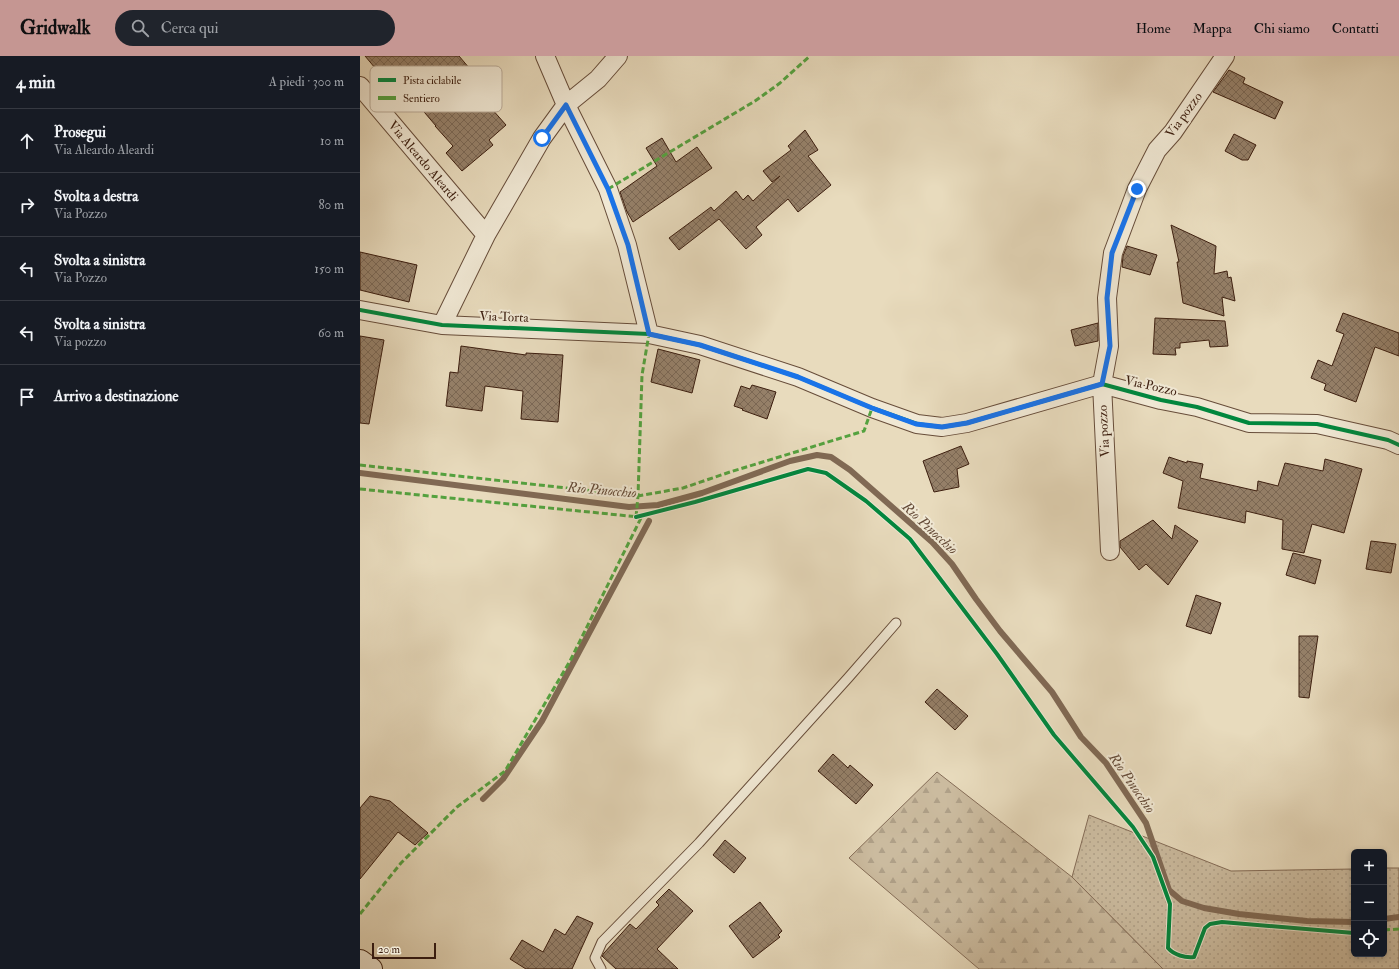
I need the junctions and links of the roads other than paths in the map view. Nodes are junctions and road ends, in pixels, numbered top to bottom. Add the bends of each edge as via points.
1 (545, 56) edge
2 (618, 56) edge
3 (1225, 56) edge
4 (360, 86) edge
5 (370, 98) edge
6 (566, 105) junction
7 (382, 112) edge
8 (486, 235) junction
9 (360, 310) edge
10 (442, 325) junction
11 (649, 334) junction
12 (1102, 384) junction
13 (1399, 445) edge
14 (1110, 551) dead end
15 (896, 623) dead end
16 (360, 961) edge
17 (371, 969) edge
18 (601, 969) edge

1 - 6 street
2 - 6 street via 598,79
3 - 12 street, Via pozzo via 1173,132 1157,150 1137,189 1112,253 1107,298 1110,346
4 - 5 street, Via Aleardo Aleardi
6 - 8 street via 542,138
6 - 11 street via 608,189 628,245
7 - 8 street, Via Aleardo Aleardi
8 - 10 street
9 - 10 street, Via Torta
10 - 11 street, Via Torta
11 - 12 street, Via Pozzo via 700,345 798,377 916,424 942,427 967,423
12 - 13 street, Via Pozzo via 1197,407 1249,423 1317,424 1388,440
12 - 14 street, Via pozzo
15 - 18 lane via 699,843 602,942 595,958
16 - 17 main road

